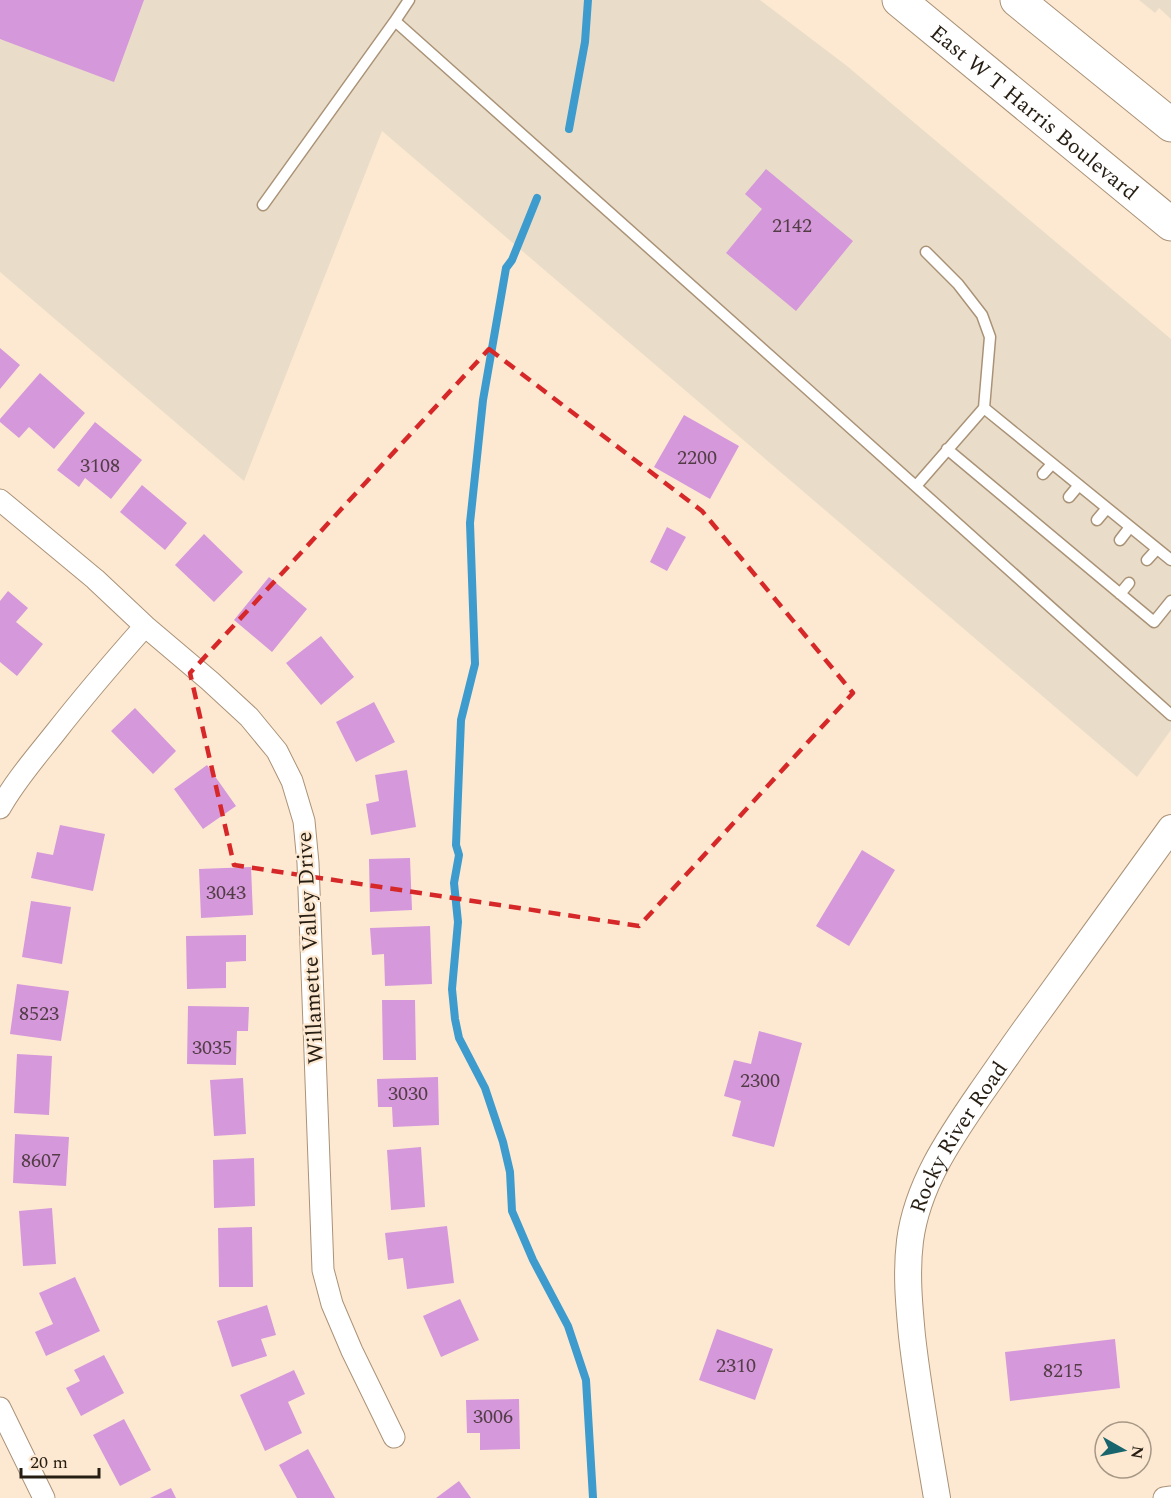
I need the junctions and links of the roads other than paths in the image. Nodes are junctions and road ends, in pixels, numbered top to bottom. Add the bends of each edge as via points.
1 (409, 0) edge
2 (899, 0) edge
3 (1017, 0) edge
4 (395, 21) junction
5 (1171, 125) edge
6 (263, 205) dead end
7 (1171, 224) edge
8 (926, 252) dead end
9 (984, 408) junction
10 (947, 450) junction
11 (1052, 464) junction
12 (1043, 474) dead end
13 (916, 486) junction
14 (1079, 486) junction
15 (1069, 497) dead end
16 (0, 500) edge
17 (1107, 508) junction
18 (1097, 520) dead end
19 (1130, 527) junction
20 (1120, 540) dead end
21 (1077, 542) dead end
22 (1157, 549) junction
23 (1069, 551) junction
24 (1147, 560) dead end
25 (1171, 560) edge
26 (1101, 561) dead end
27 (1093, 571) junction
28 (1129, 584) dead end
29 (1120, 594) junction
30 (1171, 601) edge
31 (145, 626) junction
32 (1171, 715) edge
33 (0, 808) edge
34 (1171, 828) edge
35 (1, 1412) edge
36 (394, 1437) dead end
37 (1171, 1497) edge
38 (44, 1498) edge
39 (937, 1498) edge
40 (1164, 1498) edge

1 - 4 lane
2 - 7 main road, East W T Harris Boulevard
3 - 5 main road
4 - 6 lane
4 - 13 lane
8 - 9 lane via 982,315 990,337
9 - 10 lane
9 - 11 lane
10 - 13 lane
10 - 23 lane via 1046,524
11 - 12 lane
11 - 14 lane
13 - 32 lane
14 - 15 lane
14 - 17 lane
16 - 31 street, Willamette Valley Drive
17 - 18 lane
17 - 19 lane
19 - 20 lane
19 - 22 lane
21 - 23 lane
22 - 24 lane
22 - 25 lane
23 - 27 lane
26 - 27 lane
27 - 29 lane
28 - 29 lane
29 - 30 lane via 1154,622
31 - 33 street via 32,761
31 - 36 street, Willamette Valley Drive via 249,717 277,751 292,781 304,821 308,863 323,1270 351,1351
34 - 39 street, Rocky River Road via 971,1106 925,1185 910,1239 908,1291 915,1365
35 - 38 street
37 - 40 street

